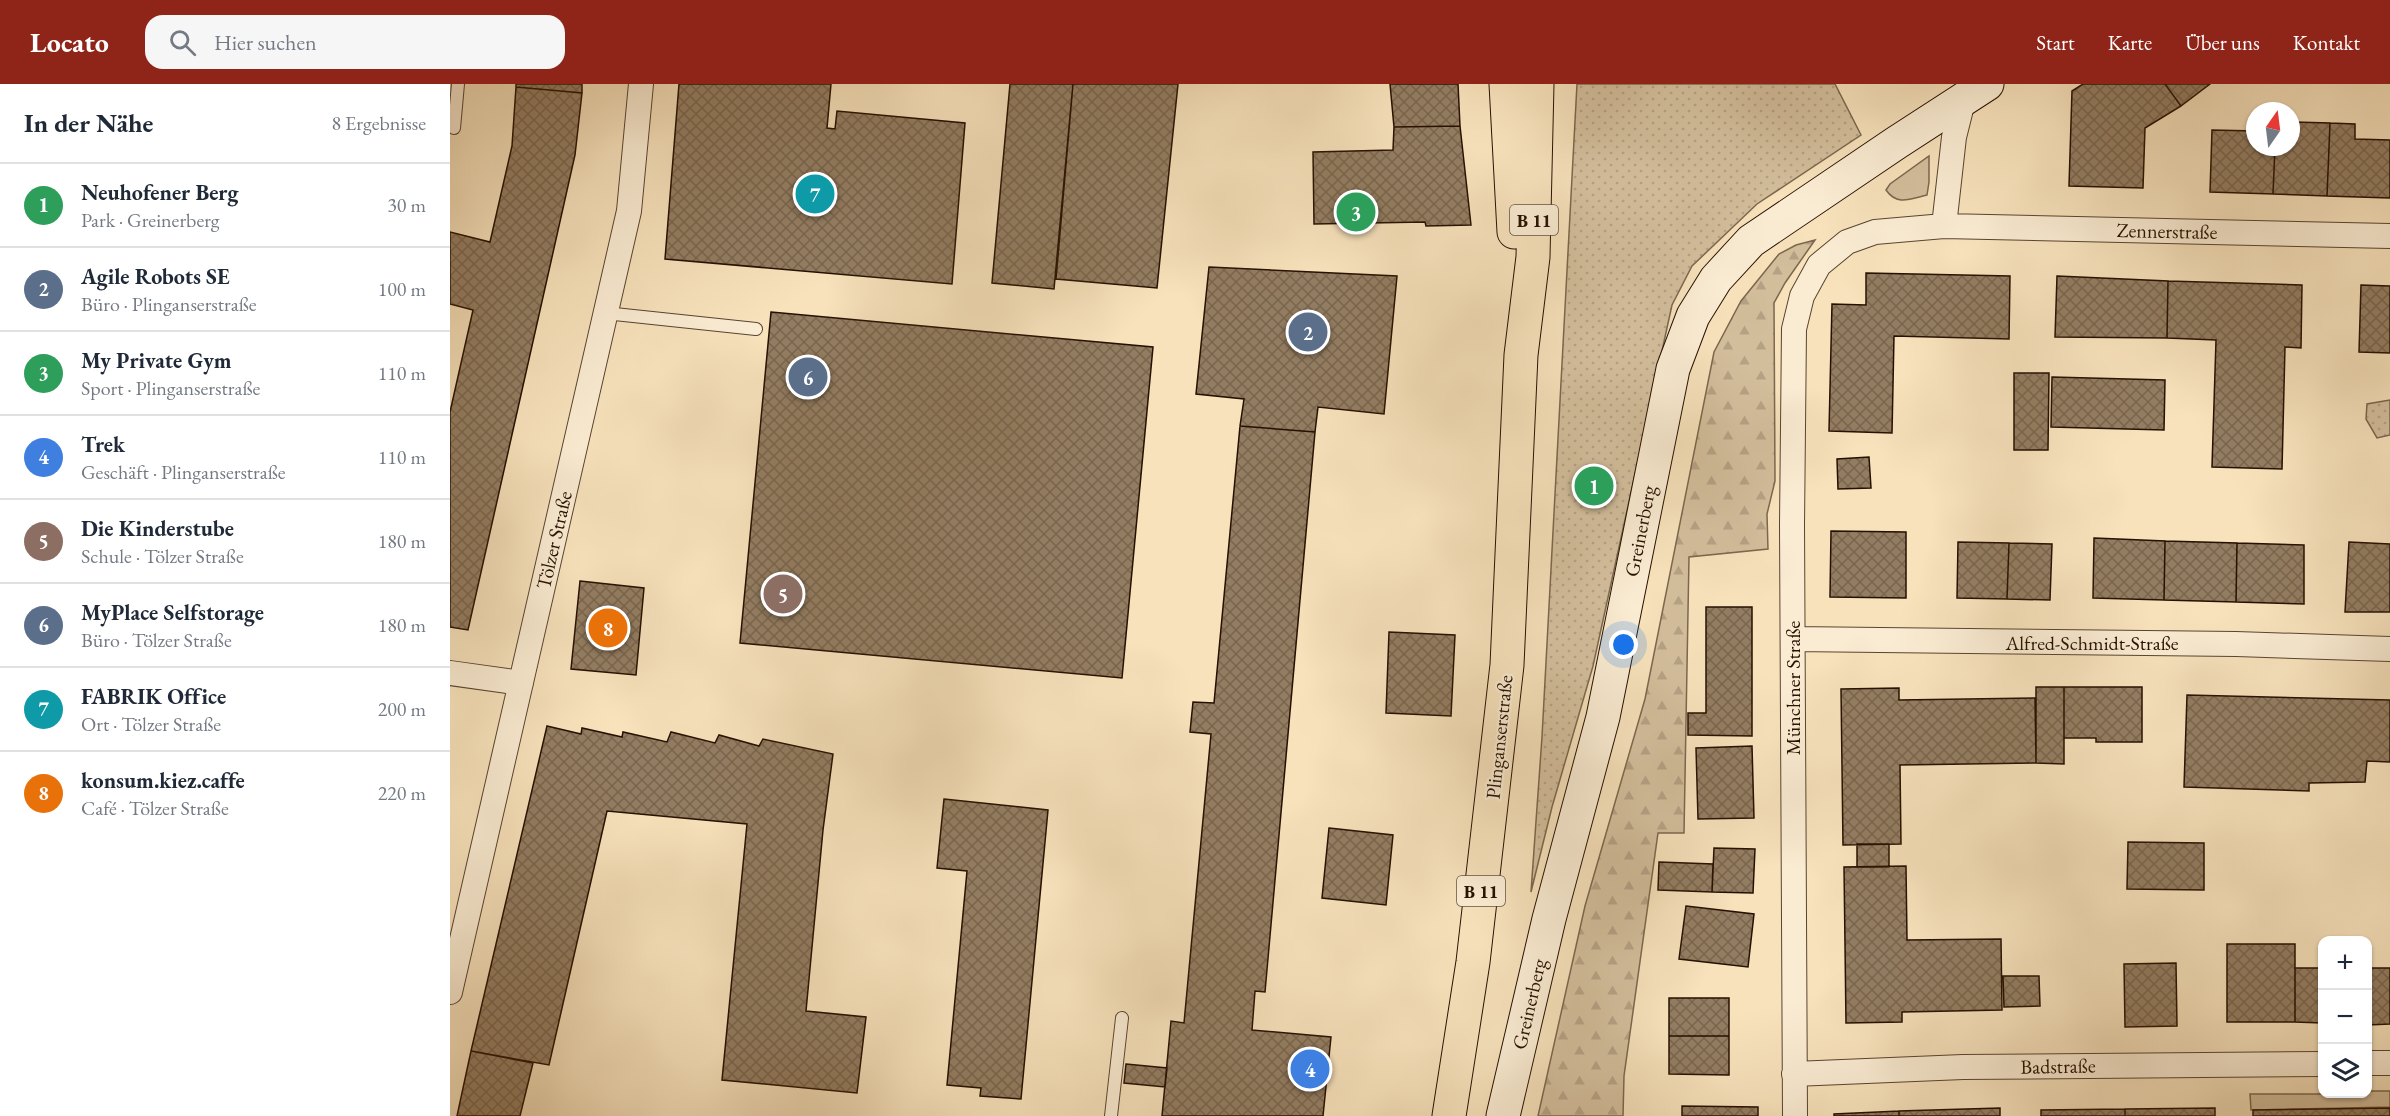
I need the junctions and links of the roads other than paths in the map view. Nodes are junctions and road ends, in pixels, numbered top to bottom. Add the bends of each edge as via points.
1 (458, 84) edge
2 (641, 84) edge
3 (1506, 84) edge
4 (1537, 84) edge
5 (1975, 93) edge
6 (454, 128) dead end
7 (1944, 226) junction
8 (2390, 236) edge
9 (1819, 266) joint
10 (605, 313) junction
11 (756, 329) dead end
12 (1521, 355) junction
13 (1793, 639) junction
14 (2390, 649) edge
15 (450, 673) edge
16 (521, 683) junction
17 (450, 993) edge
18 (1122, 1018) dead end
19 (2372, 1063) edge
20 (2390, 1063) edge
21 (2318, 1064) edge
22 (1794, 1074) junction
23 (1111, 1116) edge
24 (1449, 1116) edge
25 (1503, 1116) edge
26 (1795, 1116) edge

1 - 6 lane
2 - 10 street, Tölzer Straße via 629,210
3 - 12 main road, Plinganserstraße / B 11
4 - 12 main road, Plinganserstraße / B 11 via 1533,257
5 - 7 street via 1954,137
5 - 25 street, Greinerberg via 1751,240 1716,279 1693,316 1673,369 1603,717 1548,919
7 - 8 street, Zennerstraße
7 - 9 street, Zennerstraße via 1875,232 1847,242
9 - 13 street, Münchner Straße via 1802,296 1794,329
10 - 11 lane
10 - 16 street, Tölzer Straße
12 - 24 main road, Plinganserstraße / B 11 via 1507,665 1473,962
13 - 14 street, Alfred-Schmidt-Straße
13 - 22 street, Münchner Straße
15 - 16 street
16 - 17 street, Tölzer Straße
18 - 23 lane
19 - 20 street
21 - 22 street, Badstraße via 1963,1067
22 - 26 street, Münchner Straße

